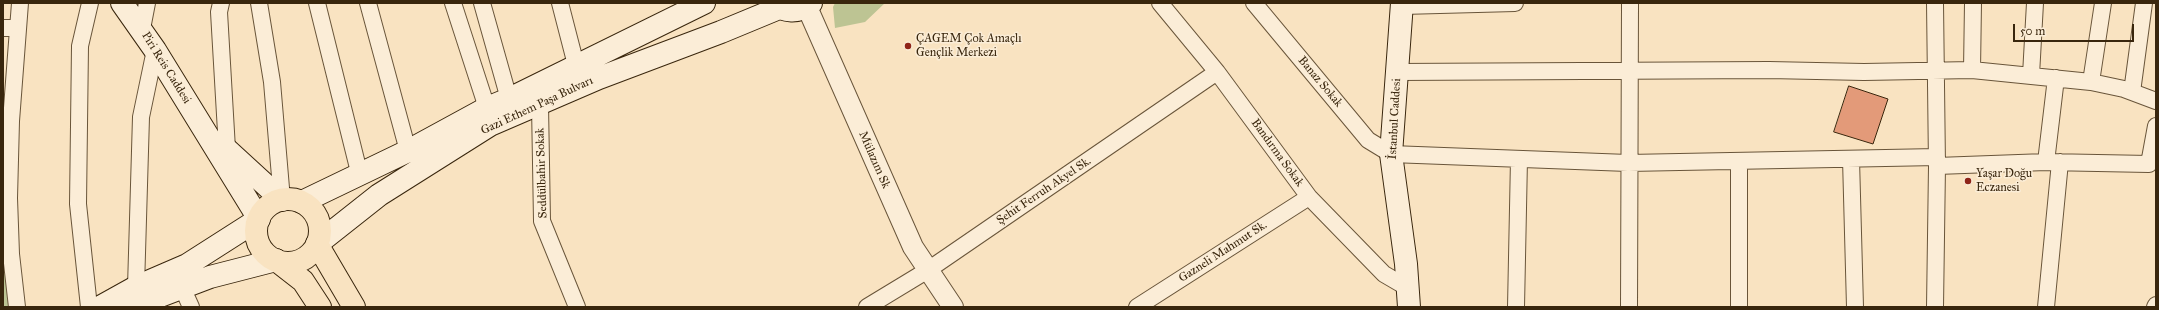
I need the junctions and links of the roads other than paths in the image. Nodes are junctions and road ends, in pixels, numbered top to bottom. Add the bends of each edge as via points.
1 (20, 3) edge
2 (90, 3) edge
3 (122, 3) edge
4 (147, 3) edge
5 (221, 3) edge
6 (259, 3) edge
7 (317, 3) edge
8 (368, 3) edge
9 (453, 3) edge
10 (482, 3) edge
11 (560, 3) edge
12 (1160, 3) edge
13 (1254, 3) edge
14 (1515, 3) edge
15 (1630, 3) edge
16 (1935, 3) edge
17 (1973, 3) edge
18 (2036, 3) edge
19 (2103, 3) edge
20 (2144, 3) edge
21 (698, 5) edge
22 (809, 5) edge
23 (1402, 5) edge
24 (775, 6) edge
25 (10, 28) edge
26 (142, 30) junction
27 (155, 50) junction
28 (576, 65) junction
29 (1935, 70) junction
30 (1972, 70) junction
31 (1630, 71) junction
32 (1218, 72) junction
33 (1397, 72) junction
34 (2031, 75) junction
35 (2056, 78) junction
36 (2091, 82) junction
37 (2132, 92) junction
38 (509, 99) junction
39 (2156, 101) edge
40 (540, 105) junction
41 (487, 108) junction
42 (2156, 131) edge
43 (207, 133) junction
44 (227, 149) junction
45 (408, 152) junction
46 (1391, 154) junction
47 (1519, 159) junction
48 (1851, 159) junction
49 (1738, 161) junction
50 (1937, 162) junction
51 (2053, 162) junction
52 (1628, 163) junction
53 (360, 176) junction
54 (1309, 197) junction
55 (6, 199) edge
56 (292, 201) junction
57 (259, 219) junction
58 (318, 244) junction
59 (276, 260) junction
60 (928, 270) junction
61 (182, 287) junction
62 (134, 297) edge
63 (1408, 298) edge
64 (17, 307) edge
65 (89, 307) edge
66 (100, 307) edge
67 (191, 307) edge
68 (320, 307) edge
69 (354, 307) edge
70 (577, 307) edge
71 (868, 307) edge
72 (953, 307) edge
73 (1137, 307) edge
74 (1516, 307) edge
75 (1629, 307) edge
76 (1739, 307) edge
77 (1855, 307) edge
78 (1935, 307) edge
79 (2046, 307) edge

1 - 25 street
2 - 65 street via 80,46 78,204
3 - 26 main road, Piri Reis Caddesi
4 - 26 street
5 - 44 street via 219,12
6 - 56 street
7 - 53 street
8 - 45 street
9 - 41 street
10 - 38 street
11 - 28 street
12 - 32 street, Bandırma Sokak
13 - 46 street, Banaz Sokak via 1368,140
14 - 23 street
15 - 31 street
16 - 29 street
17 - 30 street
18 - 34 street
19 - 36 street
20 - 37 street
21 - 28 main road, Gazi Ethem Paşa Bulvarı
22 - 24 main road via 788,11
22 - 60 street, Mülazım Sk via 913,247
23 - 33 main road, İstanbul Caddesi
24 - 40 main road, Gazi Ethem Paşa Bulvarı via 721,32 599,78
25 - 55 street
26 - 27 main road, Piri Reis Caddesi
27 - 43 main road, Piri Reis Caddesi
27 - 62 street via 141,117
28 - 38 main road, Gazi Ethem Paşa Bulvarı
29 - 30 street
29 - 31 street
29 - 50 street
30 - 34 street
31 - 33 street
31 - 52 street
32 - 54 street, Bandırma Sokak
32 - 60 street, Şehit Ferruh Akyel Sk.
33 - 46 main road, İstanbul Caddesi
34 - 35 street
35 - 36 street
35 - 51 street
36 - 37 street
37 - 39 street
38 - 41 main road, Gazi Ethem Paşa Bulvarı
40 - 58 main road, Gazi Ethem Paşa Bulvarı via 490,125 379,195
40 - 70 street, Seddülbahir Sokak via 542,221
41 - 45 main road, Gazi Ethem Paşa Bulvarı
42 - 51 street via 2149,164
43 - 44 main road, Piri Reis Caddesi
43 - 57 main road, Piri Reis Caddesi
44 - 56 main road, Piri Reis Caddesi
45 - 53 main road, Gazi Ethem Paşa Bulvarı
46 - 47 street
46 - 63 main road, İstanbul Caddesi
47 - 52 street
47 - 74 street
48 - 49 street
48 - 50 street
48 - 77 street
49 - 52 street
49 - 76 street
50 - 51 street
50 - 78 street
51 - 79 street
52 - 75 street
53 - 56 main road, Gazi Ethem Paşa Bulvarı
54 - 63 street, Bandırma Sokak
54 - 73 street, Gazneli Mahmut Sk.
55 - 64 street
56 - 57 main road via 272,203
56 - 58 main road via 310,208 318,220
57 - 59 main road via 256,228 257,238 267,255
57 - 62 main road
58 - 59 main road via 304,258 295,262
58 - 69 main road
59 - 61 main road
59 - 68 main road via 303,281
60 - 71 street, Şehit Ferruh Akyel Sk.
60 - 72 street, Mülazım Sk
61 - 62 main road
61 - 67 street
62 - 66 main road

